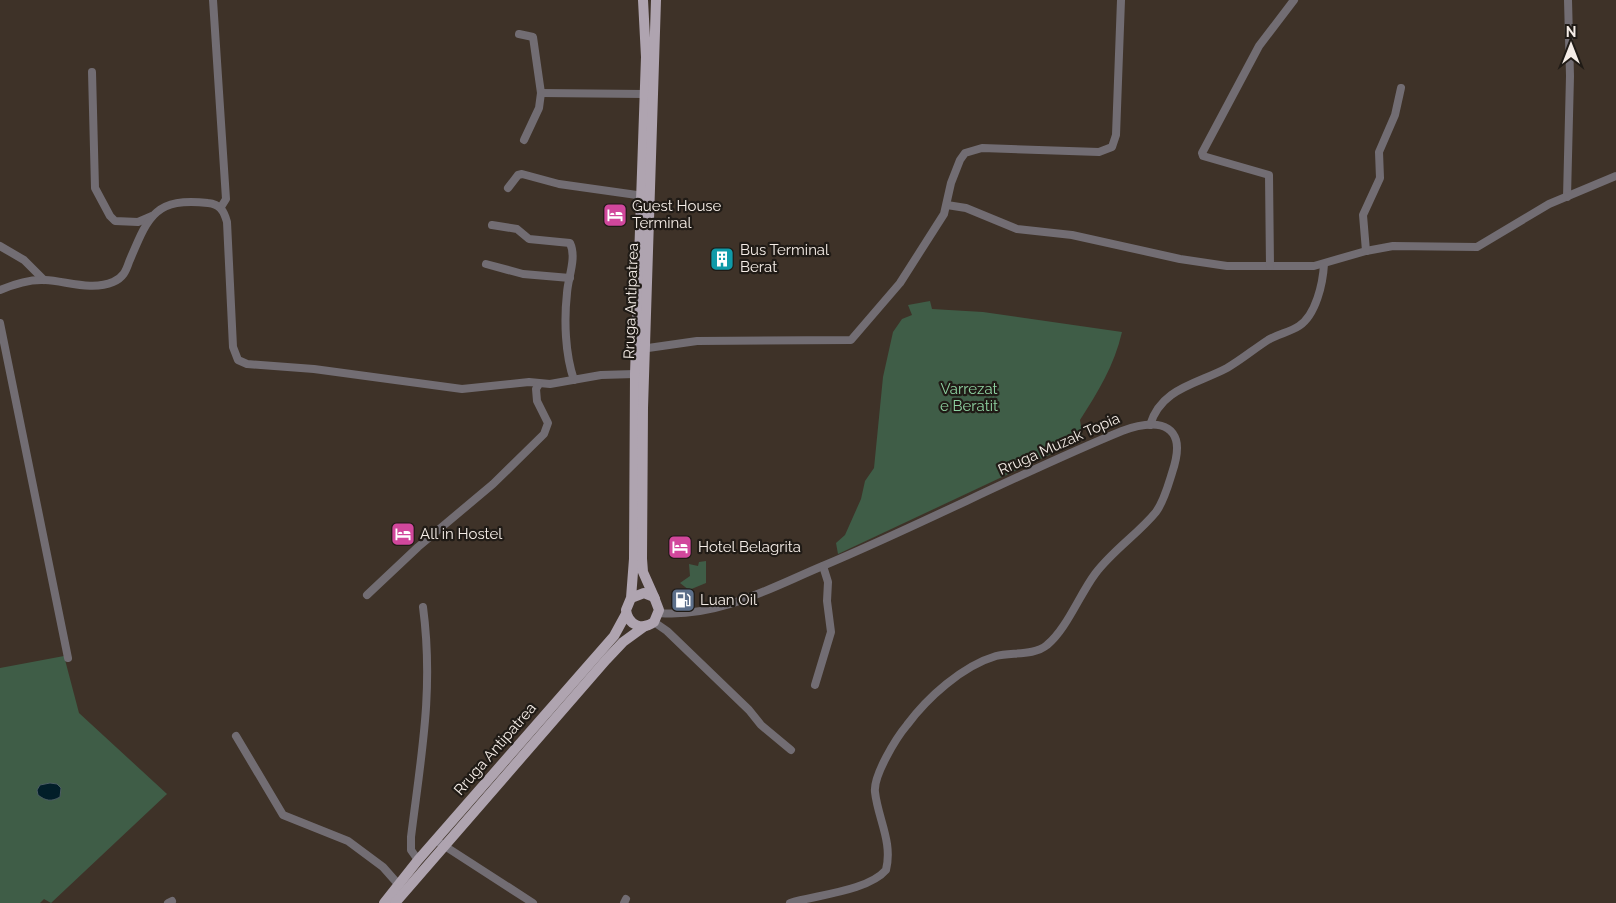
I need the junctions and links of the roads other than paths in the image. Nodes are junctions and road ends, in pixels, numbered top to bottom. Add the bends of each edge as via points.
1 (213, 0) edge
2 (643, 0) edge
3 (656, 0) edge
4 (1121, 0) edge
5 (1294, 0) edge
6 (1568, 0) edge
7 (519, 34) dead end
8 (650, 57) junction
9 (92, 72) dead end
10 (1400, 88) dead end
11 (541, 93) junction
12 (644, 94) junction
13 (524, 140) dead end
14 (1616, 176) edge
15 (508, 188) dead end
16 (645, 196) junction
17 (1568, 197) junction
18 (947, 204) junction
19 (221, 207) junction
20 (152, 216) junction
21 (492, 225) dead end
22 (0, 246) edge
23 (1366, 251) junction
24 (486, 264) dead end
25 (1324, 264) junction
26 (1270, 266) junction
27 (570, 278) junction
28 (44, 280) junction
29 (0, 290) edge
30 (0, 323) edge
31 (640, 349) junction
32 (635, 374) junction
33 (574, 380) junction
34 (539, 384) junction
35 (1150, 425) junction
36 (639, 474) junction
37 (823, 566) junction
38 (367, 595) dead end
39 (631, 598) junction
40 (656, 600) junction
41 (423, 607) dead end
42 (626, 614) junction
43 (653, 621) junction
44 (68, 658) dead end
45 (815, 684) dead end
46 (236, 736) dead end
47 (791, 750) dead end
48 (440, 842) junction
49 (418, 860) junction
50 (398, 884) junction
51 (384, 903) edge
52 (395, 903) edge
53 (533, 903) edge
54 (790, 903) edge

1 - 19 street via 226,199
2 - 8 main road, Rruga Antipatrea
3 - 8 main road, Rruga Antipatrea
4 - 18 street via 1116,135 1112,147 1099,152 973,149 965,153 954,171
5 - 26 street via 1259,46 1202,153 1203,156 1269,175
6 - 17 street
7 - 11 street via 533,37
8 - 12 main road, Rruga Antipatrea
8 - 16 main road, Rruga Antipatrea
9 - 20 street via 97,193 115,221 138,222
10 - 23 street via 1395,115 1379,152 1380,178 1364,215
11 - 12 street
11 - 13 street via 539,108
12 - 16 main road, Rruga Antipatrea
14 - 17 street
15 - 16 street via 522,174 559,184
16 - 31 main road, Rruga Antipatrea
17 - 23 street via 1549,204 1477,247 1406,246
18 - 26 street via 966,208 1021,230 1072,235 1217,265
18 - 31 street via 944,214 900,283 850,340 697,341
19 - 20 street via 176,202
19 - 34 street via 227,222 233,347 238,360 247,364 314,369 462,389 529,382
20 - 28 street via 124,275 113,282 75,285
21 - 27 street via 517,229 529,239 570,243
22 - 28 street via 24,260
23 - 25 street
24 - 27 street via 523,274
25 - 26 street
25 - 35 street via 1315,304 1304,322 1270,339 1228,368 1181,387 1161,402
27 - 33 street via 566,312
28 - 29 street
30 - 44 street
31 - 32 main road, Rruga Antipatrea
31 - 36 main road, Rruga Antipatrea
32 - 33 street
32 - 36 main road, Rruga Antipatrea
33 - 34 street
34 - 38 street via 536,395 548,423 544,434 494,484 418,547
35 - 37 street, Rruga Muzak Topia via 1138,426 1091,444
35 - 54 street via 1168,429 1176,442 1174,466 1160,505 1095,574 1055,638 1045,647 1031,652 995,656 975,665 925,705 896,742 874,791 888,847 886,870 878,878 857,886
36 - 39 main road, Rruga Antipatrea
36 - 40 main road, Rruga Antipatrea via 643,572
37 - 43 street, Rruga Muzak Topia via 751,598
37 - 45 street via 828,582 831,632
39 - 40 main road via 644,593
39 - 42 main road, Rruga Antipatrea
40 - 43 main road, Rruga Antipatrea
41 - 49 street via 428,644 428,695 410,837 411,850
42 - 43 main road via 635,625
42 - 48 main road, Rruga Antipatrea via 614,636
43 - 47 street
43 - 48 main road, Rruga Antipatrea via 623,642
46 - 50 street via 283,814 348,841 384,867
48 - 49 main road, Rruga Antipatrea
48 - 52 main road, Rruga Antipatrea
48 - 53 street
49 - 50 main road, Rruga Antipatrea
50 - 51 main road, Rruga Antipatrea

